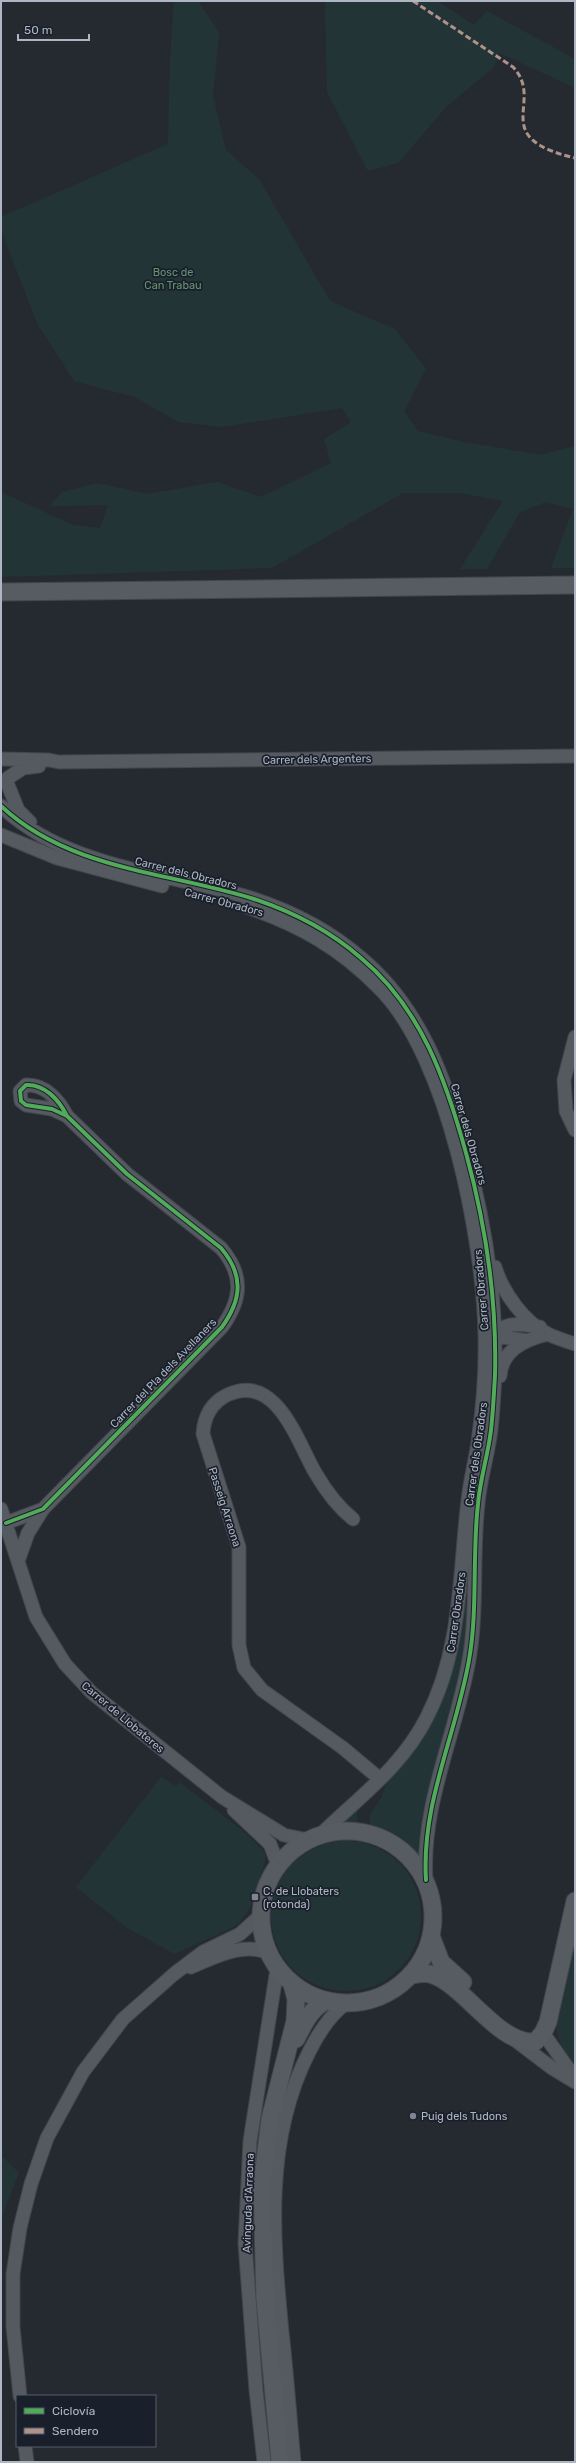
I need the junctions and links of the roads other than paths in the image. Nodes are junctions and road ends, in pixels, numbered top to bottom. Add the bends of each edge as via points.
1 (575, 585) edge
2 (1, 592) edge
3 (575, 756) edge
4 (1, 760) edge
5 (59, 762) junction
6 (1, 766) edge
7 (8, 781) junction
8 (1, 798) edge
9 (1, 806) edge
10 (38, 835) junction
11 (2, 836) edge
12 (134, 875) junction
13 (247, 897) junction
14 (217, 899) junction
15 (261, 912) junction
16 (284, 920) junction
17 (312, 924) junction
18 (331, 947) junction
19 (372, 968) junction
20 (382, 978) junction
21 (575, 1037) edge
22 (426, 1060) junction
23 (67, 1116) dead end
24 (575, 1130) edge
25 (476, 1191) junction
26 (487, 1240) junction
27 (479, 1260) junction
28 (544, 1331) junction
29 (495, 1332) junction
30 (527, 1341) junction
31 (575, 1344) edge
32 (493, 1406) junction
33 (480, 1427) junction
34 (473, 1502) junction
35 (1, 1509) edge
36 (43, 1509) junction
37 (352, 1519) dead end
38 (6, 1523) junction
39 (18, 1561) junction
40 (380, 1780) junction
41 (222, 1797) junction
42 (313, 1838) junction
43 (278, 1865) junction
44 (426, 1880) junction
45 (575, 1901) edge
46 (261, 1915) junction
47 (431, 1936) junction
48 (268, 1953) junction
49 (277, 1969) junction
50 (174, 1974) junction
51 (411, 1975) junction
52 (292, 1984) junction
53 (326, 2001) junction
54 (348, 2003) junction
55 (543, 2033) junction
56 (515, 2040) junction
57 (287, 2055) junction
58 (575, 2078) edge
59 (575, 2082) edge
60 (20, 2395) edge
61 (264, 2462) edge
62 (280, 2462) edge
63 (294, 2462) edge

1 - 2 main road
3 - 5 street, Carrer dels Argenters
4 - 5 street, Carrer dels Argenters
5 - 7 street, Carrer dels Argenters via 49,766 24,768
6 - 7 street, Carrer dels Obradors
7 - 8 street
7 - 10 street, Carrer dels Obradors via 18,810 34,826
9 - 10 street, Carrer dels Obradors
10 - 12 street, Carrer dels Obradors
11 - 12 street, Carrer dels Obradors via 56,858
12 - 13 street, Carrer dels Obradors
12 - 14 street, Carrer Obradors
13 - 14 street, Carrer dels Obradors via 237,900 227,897
13 - 15 street, Carrer dels Obradors via 249,902 262,907
13 - 17 street, Carrer dels Obradors
14 - 15 street, Carrer Obradors
15 - 16 street, Carrer Obradors
16 - 17 street via 294,920 306,926
16 - 18 street, Carrer Obradors
17 - 18 street, Carrer dels Obradors via 314,930 326,938
17 - 19 street, Carrer dels Obradors via 330,934
18 - 19 street, Carrer dels Obradors via 345,951 362,966
18 - 22 street, Carrer Obradors via 381,989 400,1015
19 - 20 street, Carrer dels Obradors
20 - 22 street, Carrer dels Obradors via 383,986 416,1029
20 - 25 street, Carrer dels Obradors via 418,1025 440,1068
21 - 24 street via 564,1080 566,1111
22 - 25 street, Carrer dels Obradors via 454,1127 470,1184
22 - 27 street, Carrer Obradors via 456,1151
23 - 36 street, Carrer del Pla dels Avellaners via 127,1174 221,1248 230,1259 239,1291 236,1304 222,1327
25 - 26 street, Carrer dels Obradors
26 - 28 street via 499,1280 512,1303
26 - 29 street, Carrer dels Obradors
27 - 29 street via 485,1269 489,1321
27 - 33 street, Carrer Obradors via 485,1335
28 - 29 street via 517,1324 502,1327
28 - 30 street
28 - 31 street
29 - 30 street via 498,1336
29 - 32 street, Carrer dels Obradors
29 - 33 street via 489,1339 485,1414
30 - 32 street via 513,1347 501,1365
32 - 34 street, Carrer dels Obradors via 491,1430
33 - 34 street, Carrer Obradors
34 - 40 street, Carrer Obradors via 455,1632 445,1676 427,1717 403,1757
34 - 44 street, Carrer dels Obradors via 472,1643 466,1677 435,1791 426,1839
35 - 38 street, Carrer de Llobateres
36 - 38 street, Carrer del Pla dels Avellaners
36 - 39 street via 28,1533
37 - 40 street, Passeig Arraona via 323,1484 286,1415 269,1398 246,1391 231,1393 210,1409 204,1423 203,1434 239,1547 239,1646 244,1668 262,1690 343,1748
38 - 39 street, Carrer de Llobateres
39 - 41 street, Carrer de Llobateres via 43,1632 76,1677 92,1693
40 - 42 street, Carrer Obradors
41 - 42 street, Carrer de Llobateres via 284,1835
41 - 43 street, Carrer de Llobateres via 270,1844
42 - 43 main road via 289,1853
42 - 44 main road via 347,1831 361,1832 386,1840 411,1860
43 - 46 main road via 266,1889
44 - 47 main road via 433,1910
45 - 55 main road via 548,2022
46 - 48 main road via 263,1938
46 - 50 street via 240,1934 203,1952
47 - 51 main road via 420,1966
47 - 55 main road via 435,1953 446,1968 520,2030
48 - 49 main road
48 - 50 street via 257,1949 239,1950
49 - 52 main road
49 - 61 street, Avinguda d'Arraona via 250,2141 245,2244
50 - 60 street via 123,2020 83,2072 48,2138 31,2184 20,2228 13,2274 13,2327
51 - 54 main road via 387,1994 372,2001
51 - 56 main road via 425,1973 441,1979
52 - 53 main road via 305,1993
52 - 57 main road via 296,2008
53 - 54 main road
53 - 57 main road via 309,2015
54 - 63 street via 335,2012 324,2026 302,2066 288,2100 276,2166 277,2273
55 - 56 main road via 535,2042
55 - 58 street
56 - 59 street
57 - 62 main road, Avinguda d'Arraona via 270,2119 262,2186 265,2300

